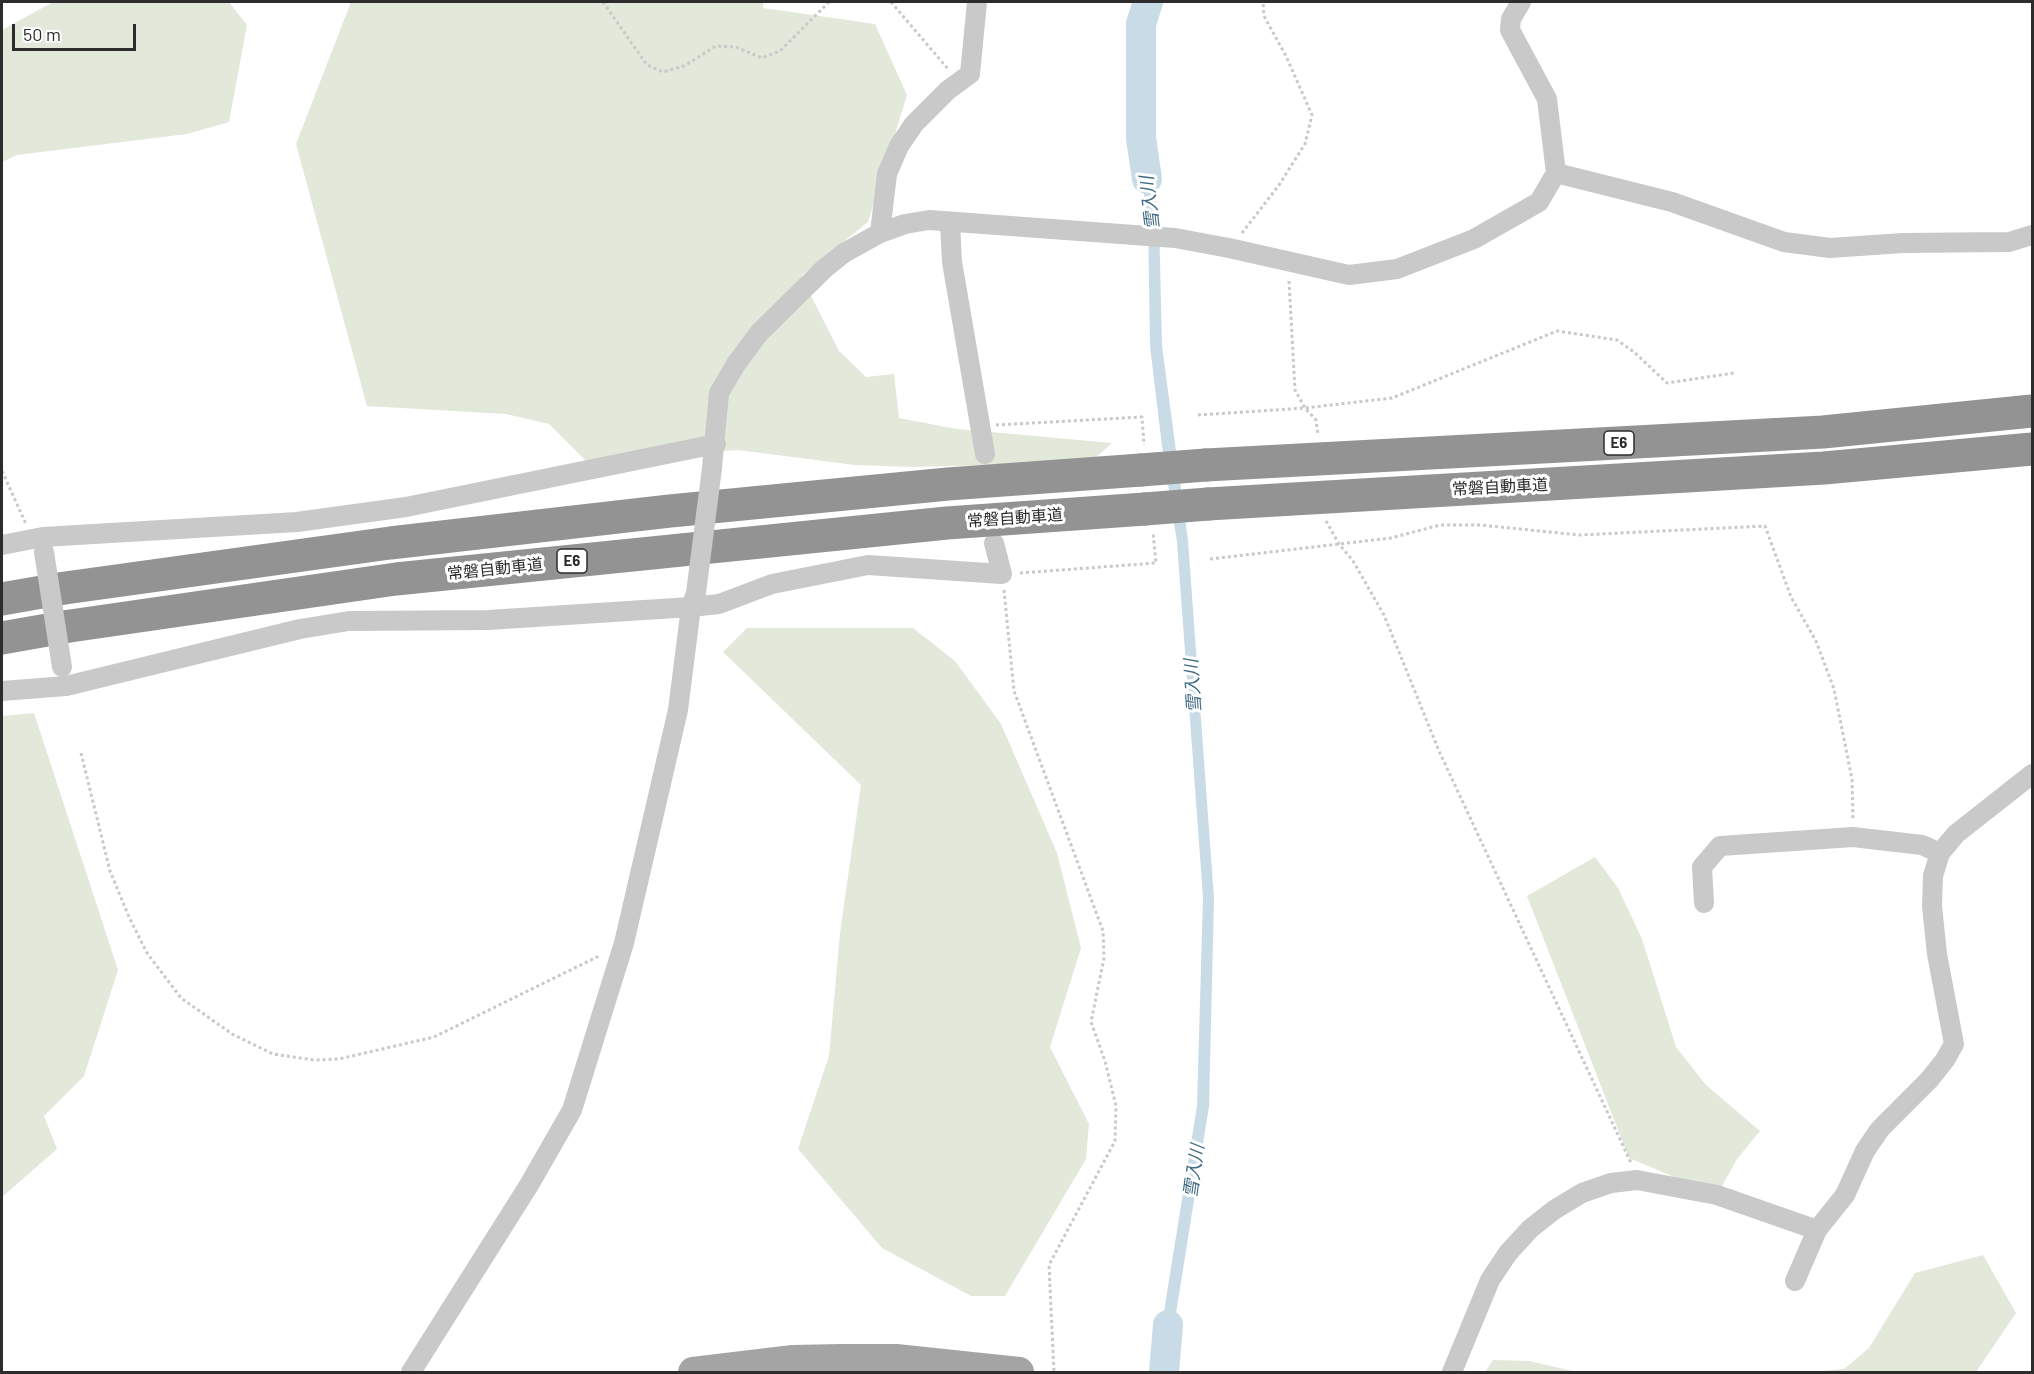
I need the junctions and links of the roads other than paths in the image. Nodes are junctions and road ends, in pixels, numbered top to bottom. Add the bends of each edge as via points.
1 (976, 2) edge
2 (1521, 2) edge
3 (1556, 173) junction
4 (950, 222) junction
5 (880, 233) junction
6 (2032, 235) edge
7 (2032, 411) edge
8 (716, 444) junction
9 (2032, 449) edge
10 (985, 454) dead end
11 (1965, 456) junction
12 (2032, 461) edge
13 (40, 543) junction
14 (994, 543) dead end
15 (2, 545) edge
16 (2, 599) edge
17 (693, 600) junction
18 (2, 638) edge
19 (64, 677) junction
20 (2, 691) edge
21 (2032, 774) edge
22 (1940, 853) junction
23 (1704, 903) dead end
24 (1817, 1230) junction
25 (1795, 1281) dead end
26 (411, 1372) edge
27 (693, 1372) edge
28 (1019, 1372) edge
29 (1452, 1372) edge

1 - 5 street via 970,74 914,124 899,146 887,174
2 - 3 street via 1511,18 1510,30 1547,99
3 - 4 street via 1539,202 1474,239 1397,269 1349,275 1174,238
3 - 6 street via 1672,201 1784,242 1830,248 2009,242
4 - 5 street via 929,220
4 - 10 street via 952,262
5 - 8 street via 824,269 759,333 719,393
7 - 16 highway, E6, bridge via 1823,432 1206,465 948,484 413,540
8 - 13 street via 406,507 297,522
8 - 17 street, bridge
9 - 11 highway, 常磐自動車道 / E6
11 - 12 highway
11 - 18 highway, 常磐自動車道 / E6, bridge via 947,523 396,579
13 - 15 street
13 - 19 street, bridge
14 - 17 street via 1002,574 868,565 772,584 719,604
17 - 19 street via 488,620 349,621
17 - 26 street via 678,710 624,943 572,1110
19 - 20 street
21 - 22 street via 1956,834
22 - 23 street via 1922,845 1853,837 1720,846 1702,867
22 - 24 street via 1933,876 1932,906 1954,1044 1929,1080 1880,1129 1845,1195
24 - 25 street
24 - 29 street via 1717,1195 1637,1180 1611,1183 1582,1193 1554,1210 1508,1253 1490,1280
27 - 28 main road via 793,1360 896,1359

